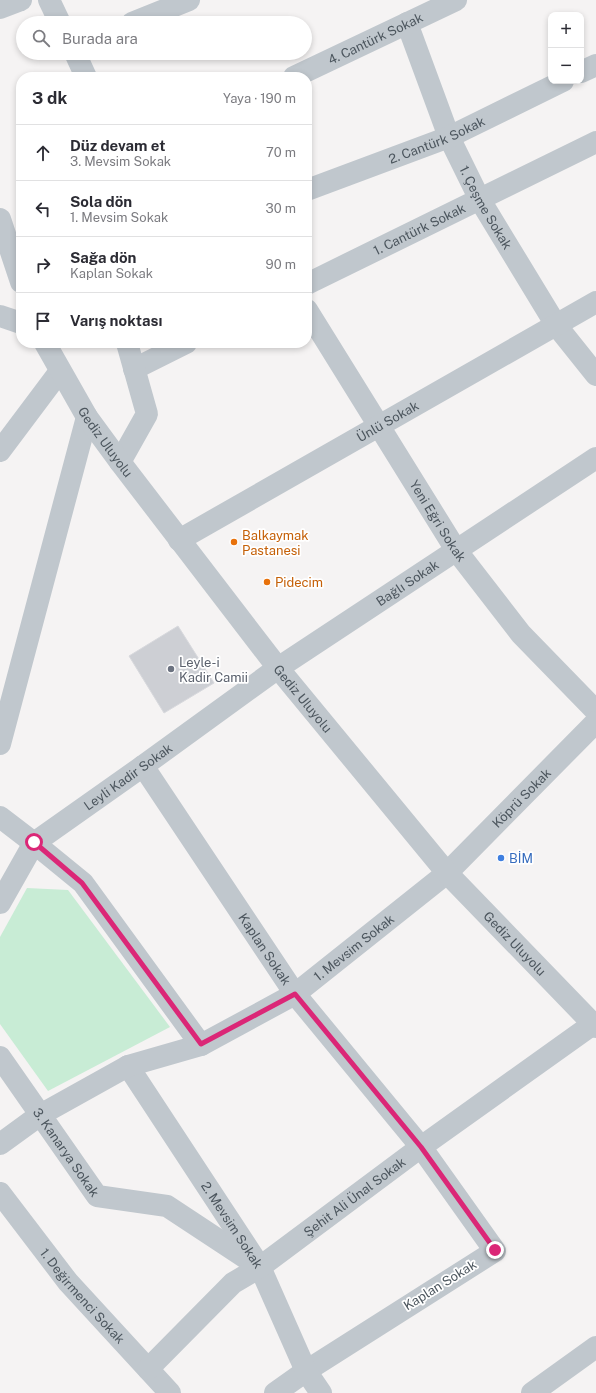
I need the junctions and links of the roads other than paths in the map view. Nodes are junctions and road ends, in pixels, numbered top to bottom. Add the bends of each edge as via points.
1 (21, 0) edge
2 (48, 0) edge
3 (189, 0) edge
4 (456, 0) edge
5 (0, 8) edge
6 (56, 16) edge
7 (149, 16) edge
8 (407, 23) junction
9 (78, 60) edge
10 (596, 65) edge
11 (584, 71) edge
12 (84, 72) edge
13 (304, 72) edge
14 (557, 84) edge
15 (449, 137) junction
16 (596, 142) edge
17 (312, 188) edge
18 (480, 200) junction
19 (0, 219) edge
20 (16, 267) edge
21 (312, 282) edge
22 (596, 302) edge
23 (0, 316) edge
24 (312, 318) edge
25 (16, 321) edge
26 (556, 324) junction
27 (48, 348) edge
28 (128, 348) edge
29 (176, 348) edge
30 (134, 369) junction
31 (60, 371) junction
32 (596, 375) edge
33 (87, 417) junction
34 (379, 426) junction
35 (0, 450) edge
36 (596, 458) edge
37 (120, 462) junction
38 (179, 540) junction
39 (456, 550) junction
40 (278, 668) junction
41 (7, 690) edge
42 (596, 711) edge
43 (596, 722) edge
44 (0, 744) edge
45 (143, 766) junction
46 (0, 818) edge
47 (34, 842) junction
48 (447, 873) junction
49 (0, 903) edge
50 (295, 994) junction
51 (594, 1026) edge
52 (201, 1044) junction
53 (0, 1057) edge
54 (128, 1066) junction
55 (40, 1115) junction
56 (0, 1144) edge
57 (421, 1147) junction
58 (0, 1193) edge
59 (260, 1267) junction
60 (596, 1347) edge
61 (148, 1369) junction
62 (306, 1371) junction
63 (170, 1393) edge
64 (276, 1393) edge
65 (321, 1393) edge
66 (532, 1393) edge

1 - 5 street
2 - 6 street
3 - 7 street
4 - 8 street, 4. Cantürk Sokak
8 - 13 street, 4. Cantürk Sokak
8 - 15 street, 1. Çeşme Sokak
9 - 12 street
10 - 11 street
14 - 15 street, 2. Cantürk Sokak
15 - 17 street, 2. Cantürk Sokak
15 - 18 street, 1. Çeşme Sokak
16 - 18 street, 1. Cantürk Sokak
18 - 21 street, 1. Cantürk Sokak
18 - 26 street, 1. Çeşme Sokak
19 - 20 street
22 - 26 street, Ünlü Sokak
23 - 25 street
24 - 34 street, Yeni Eğri Sokak
26 - 32 street, 1. Çeşme Sokak
26 - 34 street, Ünlü Sokak
27 - 31 street, Gediz Uluyolu
28 - 30 street
29 - 30 street
30 - 37 street via 146,414
31 - 33 street, Gediz Uluyolu
31 - 35 street
33 - 37 street, Gediz Uluyolu
33 - 41 street
34 - 38 street, Ünlü Sokak
34 - 39 street, Yeni Eğri Sokak
36 - 39 street, Bağlı Sokak
37 - 38 street, Gediz Uluyolu
38 - 40 street, Gediz Uluyolu
39 - 40 street, Bağlı Sokak
39 - 42 street, Yeni Eğri Sokak via 521,634
40 - 45 street, Leyli Kadir Sokak
40 - 48 street, Gediz Uluyolu
41 - 44 street
43 - 48 street, Köprü Sokak
45 - 47 street, Leyli Kadir Sokak
45 - 50 street, Kaplan Sokak
46 - 47 street
47 - 49 street, Leyli Kadir Sokak
47 - 52 street via 82,883
48 - 50 street, 1. Mevsim Sokak
48 - 51 street, Gediz Uluyolu
50 - 52 street, 1. Mevsim Sokak
50 - 57 street, Kaplan Sokak
51 - 57 street, Şehit Ali Ünal Sokak
52 - 54 street, 1. Mevsim Sokak
53 - 55 street, 3. Kanarya Sokak
54 - 55 street, 1. Mevsim Sokak
54 - 59 street, 2. Mevsim Sokak
55 - 56 street, 1. Mevsim Sokak
55 - 59 street, 3. Kanarya Sokak via 97,1196 167,1206
57 - 59 street, Şehit Ali Ünal Sokak
57 - 62 street, Kaplan Sokak via 495,1250
58 - 61 street, 1. Değirmenci Sokak via 68,1282
59 - 61 street, Şehit Ali Ünal Sokak via 233,1283
59 - 62 street, 2. Mevsim Sokak
60 - 66 street
61 - 63 street, 1. Değirmenci Sokak
62 - 64 street
62 - 65 street, 2. Mevsim Sokak

